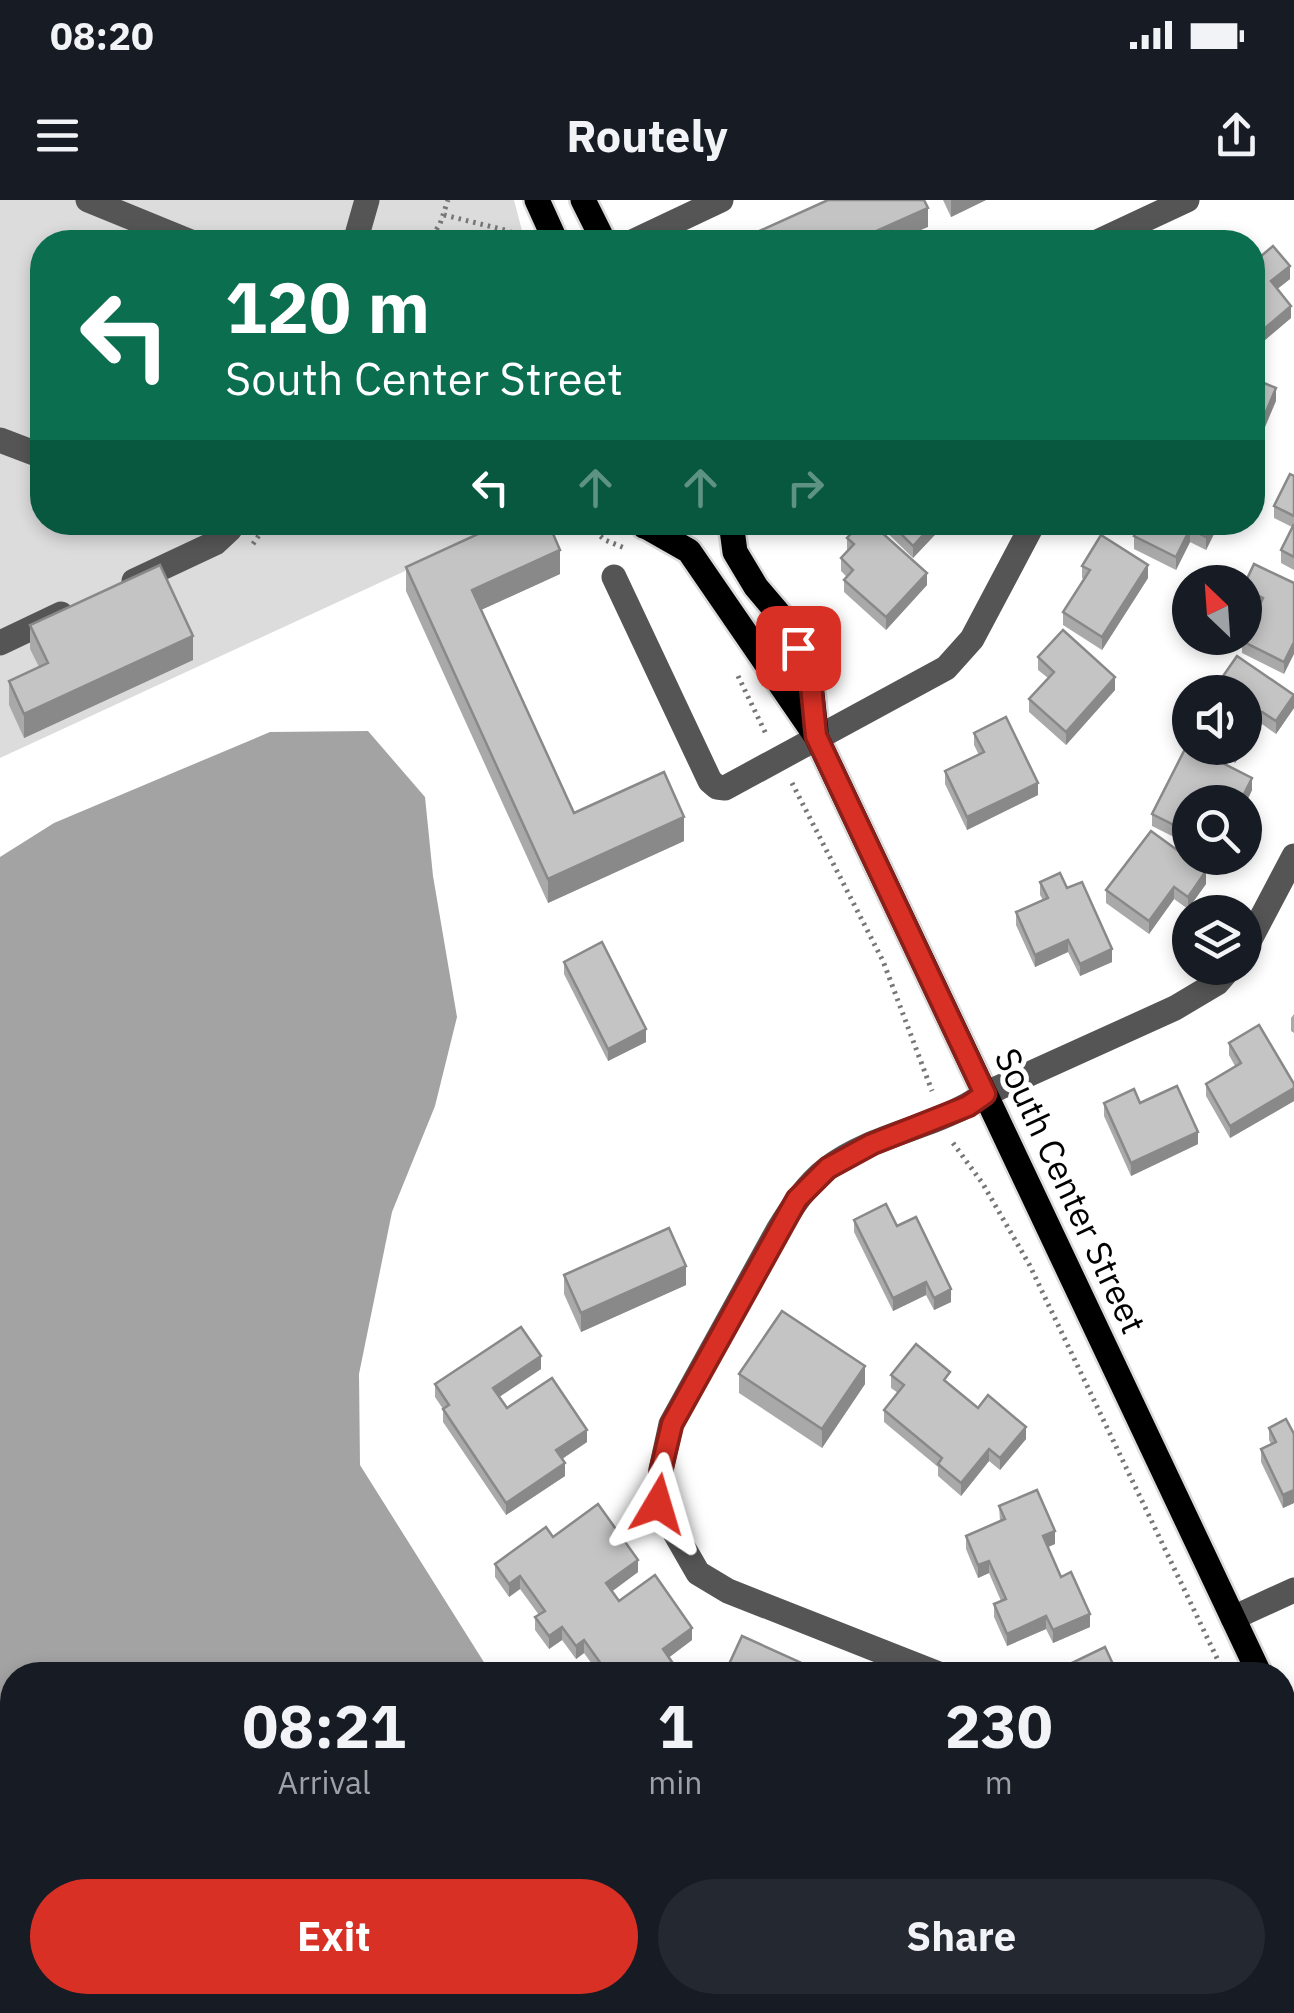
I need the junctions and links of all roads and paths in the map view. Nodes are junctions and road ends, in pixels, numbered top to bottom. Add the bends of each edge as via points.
1 (88, 200) edge
2 (367, 200) edge
3 (448, 200) edge
4 (538, 200) edge
5 (583, 200) edge
6 (721, 200) edge
7 (1187, 200) edge
8 (444, 215) junction
9 (162, 230) edge
10 (358, 230) edge
11 (435, 230) edge
12 (505, 230) edge
13 (551, 230) edge
14 (598, 230) edge
15 (657, 230) edge
16 (1123, 230) edge
17 (0, 440) edge
18 (30, 451) edge
19 (222, 535) edge
20 (599, 535) edge
21 (660, 535) edge
22 (733, 535) edge
23 (1027, 535) edge
24 (636, 552) dead end
25 (614, 578) dead end
26 (0, 643) edge
27 (736, 672) dead end
28 (816, 736) junction
29 (780, 760) junction
30 (1294, 856) edge
31 (1262, 917) edge
32 (1213, 985) edge
33 (985, 1094) junction
34 (944, 1116) junction
35 (1294, 1590) edge
36 (1233, 1618) junction
37 (908, 1662) edge
38 (1218, 1662) edge
39 (1254, 1662) edge

1 - 9 street
2 - 10 street
3 - 8 path
4 - 13 main road
5 - 14 main road
6 - 15 street
7 - 16 street
8 - 11 path
8 - 12 path
17 - 18 street
19 - 26 street
20 - 24 path
21 - 28 main road, South Center Street via 689,551
22 - 28 main road, South Center Street via 735,552 786,620 810,675
23 - 28 street via 972,639 946,668
25 - 29 street via 710,781 725,788
27 - 29 path
28 - 29 street
28 - 33 main road, South Center Street
29 - 34 path via 882,961
30 - 31 street
32 - 33 street
33 - 34 street
33 - 36 main road, South Center Street
34 - 37 street via 828,1168 797,1199 672,1424 658,1504 698,1573
34 - 38 path via 954,1144 1029,1264
35 - 36 street
36 - 39 main road, South Center Street

